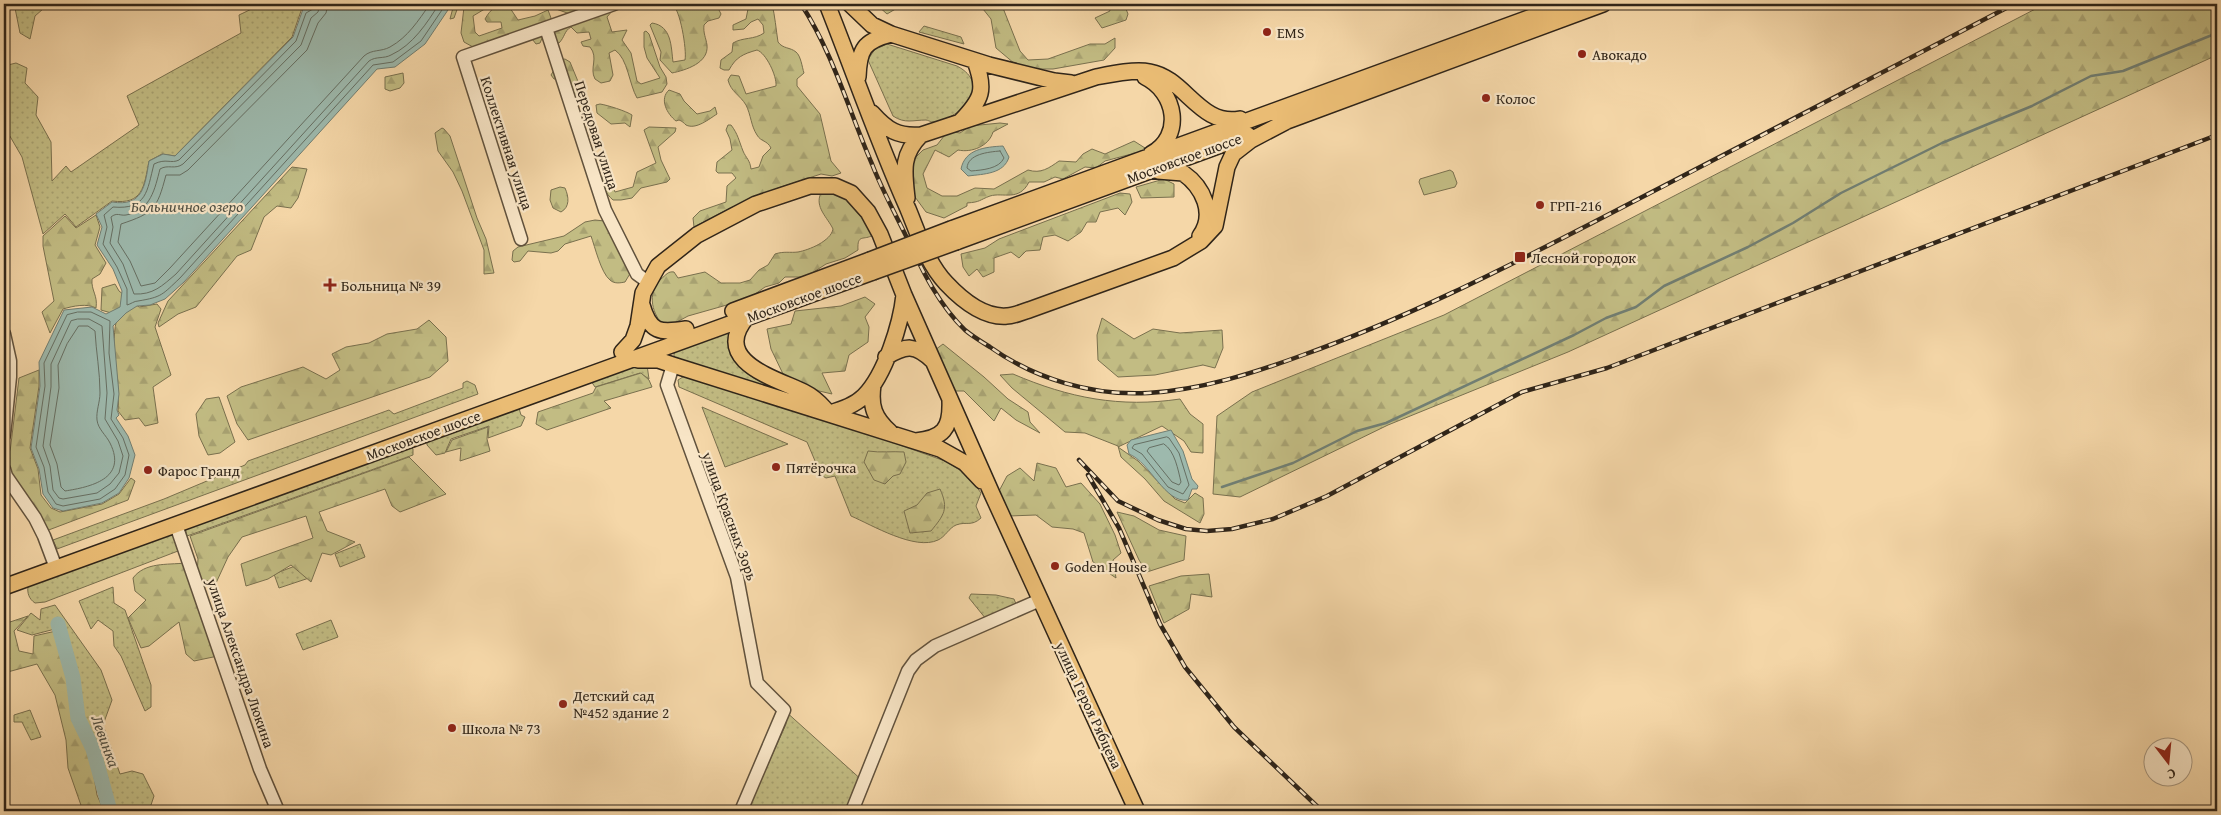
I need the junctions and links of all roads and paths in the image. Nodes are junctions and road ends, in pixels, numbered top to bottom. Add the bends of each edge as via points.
1 (614, 4) edge
2 (827, 4) edge
3 (850, 4) edge
4 (1567, 4) edge
5 (1603, 4) edge
6 (546, 28) junction
7 (891, 34) junction
8 (975, 61) junction
9 (1135, 72) junction
10 (857, 83) junction
11 (1078, 83) junction
12 (867, 108) junction
13 (1286, 114) junction
14 (961, 122) junction
15 (921, 135) junction
16 (1133, 170) junction
17 (908, 209) junction
18 (521, 239) dead end
19 (1193, 246) junction
20 (872, 266) junction
21 (648, 282) junction
22 (904, 295) junction
23 (641, 304) junction
24 (747, 317) junction
25 (686, 329) junction
26 (4, 334) edge
27 (624, 357) junction
28 (886, 357) junction
29 (934, 362) junction
30 (673, 365) junction
31 (873, 385) junction
32 (950, 397) junction
33 (830, 413) junction
34 (891, 433) junction
35 (4, 436) edge
36 (914, 441) junction
37 (4, 470) edge
38 (992, 494) junction
39 (176, 525) junction
40 (54, 564) junction
41 (4, 578) edge
42 (4, 587) edge
43 (1040, 600) junction
44 (278, 811) edge
45 (741, 811) edge
46 (852, 811) edge
47 (1137, 811) edge

1 - 6 street
2 - 10 main road
3 - 7 main road via 872,25
4 - 13 main road, Московское шоссе
5 - 13 main road, Московское шоссе
6 - 18 street, Коллективная улица via 463,57
6 - 21 street, Передовая улица via 605,210 637,274
7 - 8 main road
7 - 10 main road via 876,38 862,50
8 - 11 main road via 1054,82
8 - 14 main road via 982,86 980,96 976,106
9 - 11 main road via 1116,73
9 - 13 main road via 1160,75 1199,107 1222,120
9 - 16 main road via 1162,88 1173,110 1174,123 1169,136 1157,150
10 - 12 main road
11 - 14 main road
12 - 15 main road via 893,133
12 - 17 main road
13 - 16 main road, Московское шоссе
13 - 19 main road via 1233,154 1214,226 1208,236
14 - 15 main road
15 - 17 main road via 906,155 904,170
16 - 19 main road via 1183,172 1193,180 1207,210 1202,233
16 - 20 main road, Московское шоссе, bridge
17 - 19 main road via 920,239 944,281 976,308 995,316 1029,310 1173,258
20 - 24 main road, Московское шоссе
20 - 25 main road, Московское шоссе
21 - 22 main road via 658,266 697,235 756,204 823,184 851,193 868,212
21 - 23 main road
22 - 28 main road via 898,331
22 - 29 main road
23 - 25 main road via 645,317 657,330
23 - 27 main road via 638,326
24 - 27 main road, Московское шоссе
24 - 33 main road via 737,335 739,352 744,360 768,377 805,393
25 - 27 main road, Московское шоссе
26 - 35 street via 10,377
27 - 30 main road
27 - 39 main road, Московское шоссе
27 - 40 main road, Московское шоссе
28 - 29 main road via 908,348 917,349
28 - 31 main road
29 - 32 main road
30 - 33 main road
30 - 45 street, улица Красных Зорь via 667,385 736,577 757,683 784,710
31 - 33 main road via 855,403
31 - 34 main road via 871,397 875,416
32 - 36 main road via 951,416 946,428 938,436
32 - 38 main road
33 - 34 main road
34 - 36 main road
36 - 38 main road via 961,460
37 - 40 street via 35,518
38 - 43 main road, улица Героя Рябцева
39 - 40 main road, Московское шоссе
39 - 44 street, улица Александра Люкина via 260,769
40 - 41 main road, Московское шоссе
40 - 42 main road, Московское шоссе
43 - 46 street via 935,646 916,660 908,671
43 - 47 main road, улица Героя Рябцева

